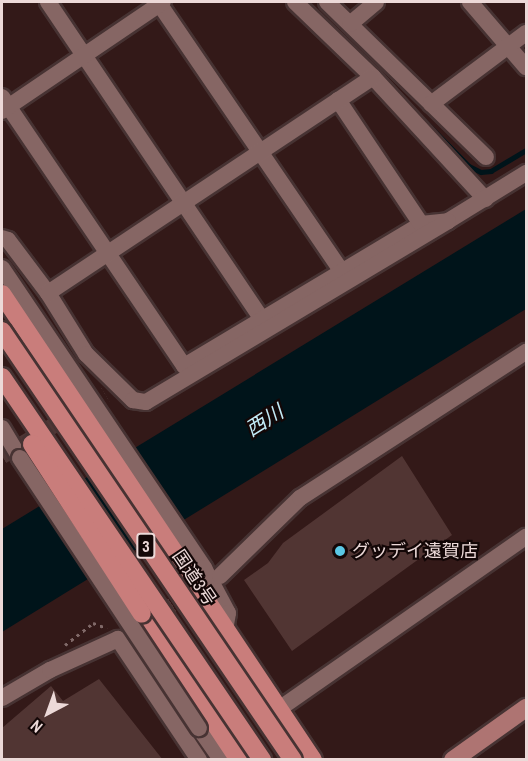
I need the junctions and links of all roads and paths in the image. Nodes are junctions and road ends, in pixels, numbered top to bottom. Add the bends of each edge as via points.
1 (48, 2) edge
2 (161, 2) edge
3 (295, 2) edge
4 (327, 2) edge
5 (376, 2) edge
6 (470, 2) edge
7 (350, 24) junction
8 (526, 33) edge
9 (509, 47) junction
10 (84, 55) junction
11 (526, 67) edge
12 (373, 77) junction
13 (338, 100) junction
14 (431, 104) junction
15 (4, 105) edge
16 (260, 152) junction
17 (486, 158) dead end
18 (526, 173) edge
19 (485, 199) junction
20 (183, 203) junction
21 (448, 220) junction
22 (421, 224) junction
23 (2, 238) edge
24 (106, 253) junction
25 (2, 268) edge
26 (342, 272) junction
27 (48, 293) junction
28 (2, 294) edge
29 (262, 319) junction
30 (2, 331) edge
31 (526, 352) edge
32 (2, 377) edge
33 (120, 387) junction
34 (2, 390) edge
35 (103, 403) junction
36 (2, 428) edge
37 (526, 537) edge
38 (197, 573) junction
39 (220, 576) dead end
40 (2, 698) edge
41 (526, 708) edge
42 (279, 709) junction
43 (199, 759) edge
44 (221, 759) edge
45 (239, 759) edge
46 (262, 759) edge
47 (293, 759) edge
48 (313, 759) edge
49 (453, 759) edge

1 - 10 street
2 - 10 street
2 - 16 street
3 - 12 street
4 - 7 street
5 - 7 street
6 - 9 street
7 - 14 street
8 - 9 street
9 - 11 street
9 - 14 street
10 - 15 street
10 - 20 street
12 - 13 street
12 - 19 street
13 - 16 street
13 - 22 street
14 - 17 street
15 - 24 street
16 - 20 street
16 - 26 street
18 - 19 street
19 - 21 street
20 - 24 street
20 - 29 street
21 - 22 street
21 - 33 street via 146,402 133,400
22 - 26 street
23 - 27 street via 8,240
24 - 27 street
24 - 29 street via 184,366
25 - 35 street
26 - 29 street
27 - 33 street via 87,354
28 - 38 highway via 85,421
30 - 47 highway, 国道3号 / 3, bridge
31 - 39 street via 300,498
32 - 46 highway, 3, bridge
33 - 35 street
34 - 45 highway, 3, bridge via 142,614
35 - 38 street
36 - 44 street, bridge
37 - 42 street
38 - 42 highway via 225,630
40 - 43 street via 50,670 118,639
41 - 49 main road
42 - 48 highway

